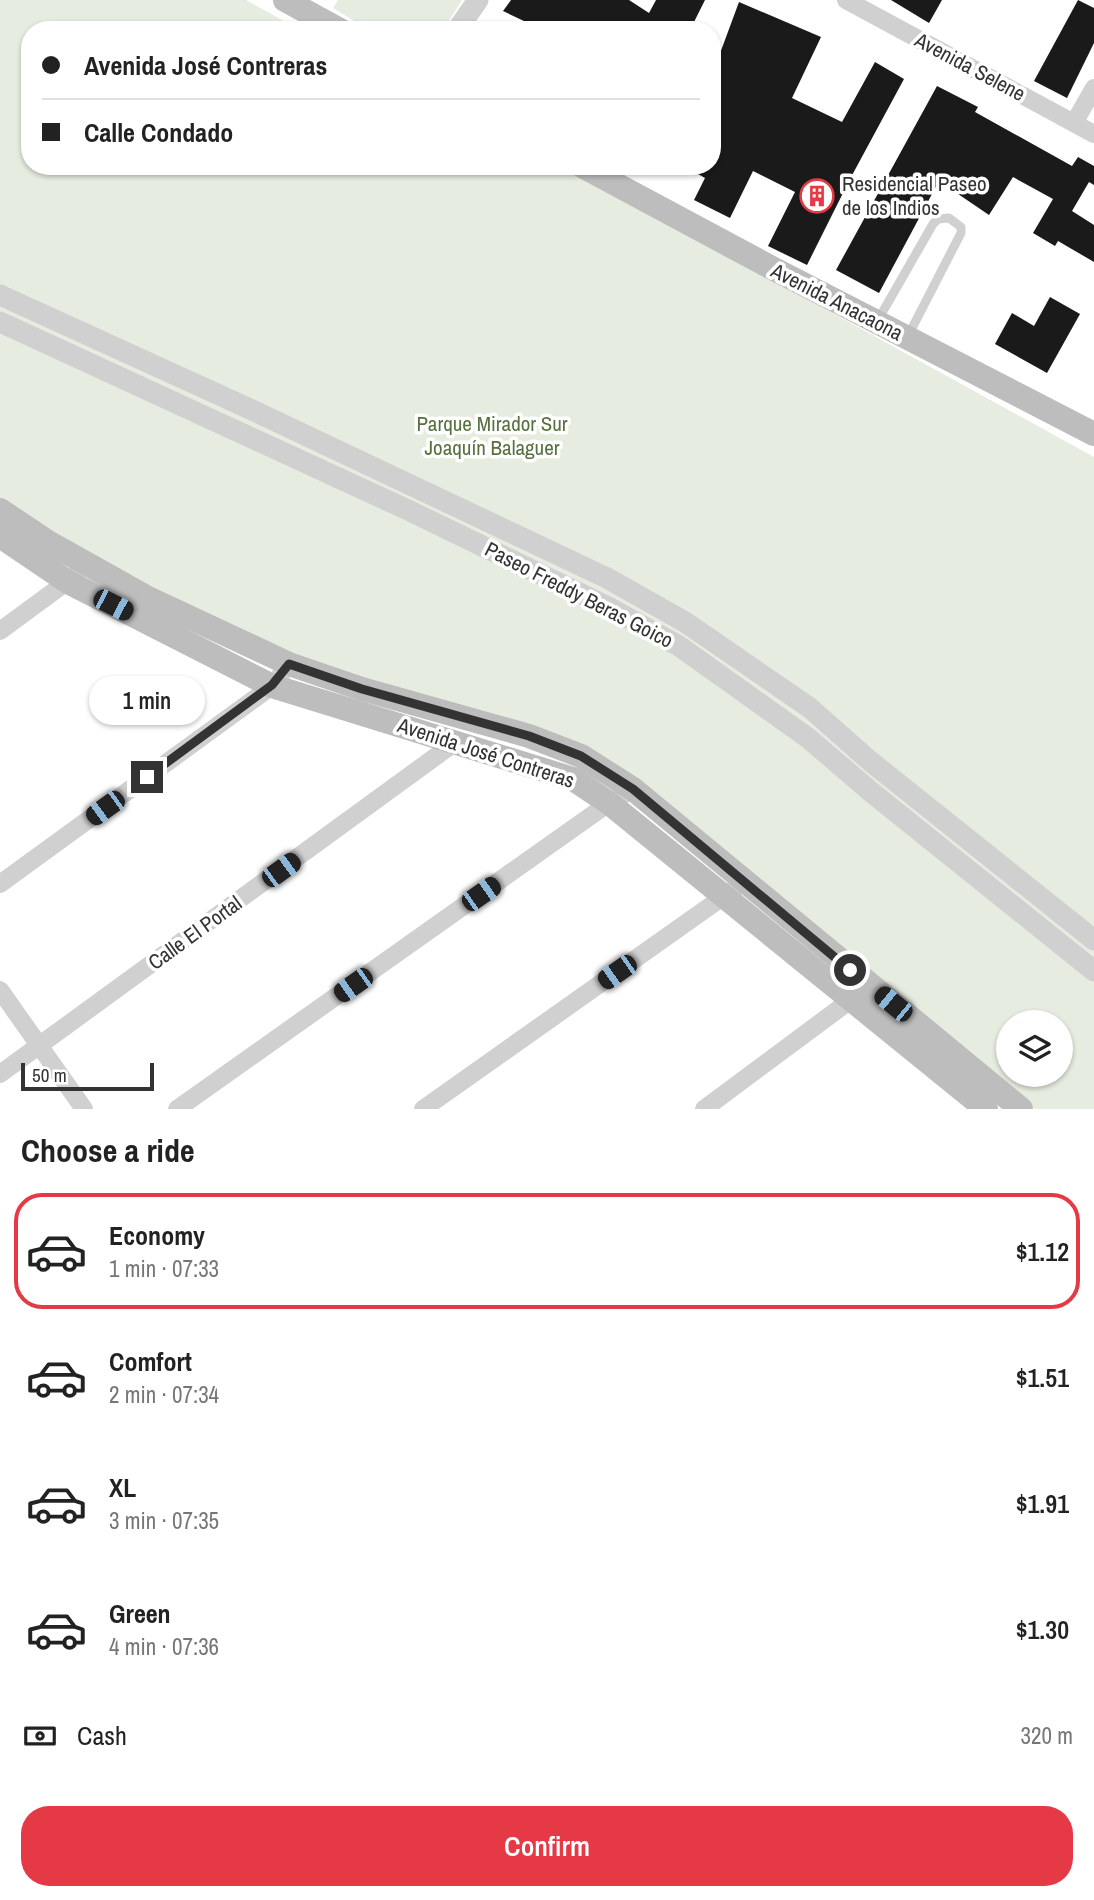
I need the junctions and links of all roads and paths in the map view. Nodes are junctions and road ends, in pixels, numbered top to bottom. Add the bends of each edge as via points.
1 (285, 0) edge
2 (478, 0) edge
3 (852, 1) edge
4 (324, 21) edge
5 (463, 21) edge
6 (1094, 88) edge
7 (1074, 123) junction
8 (1094, 134) edge
9 (599, 175) edge
10 (0, 295) edge
11 (0, 322) edge
12 (877, 322) junction
13 (907, 338) junction
14 (197, 385) junction
15 (187, 408) junction
16 (1094, 434) edge
17 (0, 510) edge
18 (0, 536) edge
19 (90, 565) junction
20 (68, 582) junction
21 (0, 631) edge
22 (289, 664) junction
23 (272, 685) junction
24 (457, 741) junction
25 (633, 789) junction
26 (609, 803) junction
27 (0, 884) edge
28 (734, 889) junction
29 (1094, 940) edge
30 (1094, 971) edge
31 (0, 990) edge
32 (852, 999) junction
33 (39, 1046) junction
34 (0, 1074) edge
35 (712, 1107) edge
36 (84, 1109) edge
37 (177, 1109) edge
38 (423, 1109) edge
39 (986, 1109) edge
40 (1021, 1109) edge

1 - 4 main road
2 - 5 street
3 - 7 street, Avenida Selene
6 - 7 street
7 - 8 street, Avenida Selene
9 - 12 main road, Avenida Anacaona
10 - 14 street, Paseo Freddy Beras Goico
11 - 15 street, Paseo Freddy Beras Goico
12 - 13 main road, Avenida Anacaona
12 - 13 lane via 933,224 950,218 961,227 961,233
13 - 16 main road, Avenida Anacaona
14 - 15 street
14 - 29 street, Paseo Freddy Beras Goico via 607,578 685,622 810,708
15 - 30 street, Paseo Freddy Beras Goico via 408,510 680,646 808,738
17 - 19 main road, Avenida José Contreras
18 - 20 main road, Avenida José Contreras
19 - 20 street
19 - 22 main road, Avenida José Contreras via 146,597
20 - 21 street
20 - 23 main road, Avenida José Contreras
22 - 23 street
22 - 25 main road, Avenida José Contreras via 529,736 581,756
23 - 24 main road, Avenida José Contreras
23 - 27 street
24 - 26 main road, Avenida José Contreras via 573,779
24 - 33 street, Calle El Portal
25 - 26 street
25 - 28 main road, Avenida José Contreras
26 - 28 main road, Avenida José Contreras
26 - 37 street
28 - 32 main road, Avenida José Contreras
28 - 38 street
28 - 40 main road, Avenida José Contreras
31 - 33 street
32 - 35 street
32 - 39 main road, Avenida José Contreras
33 - 34 street, Calle El Portal
33 - 36 street

